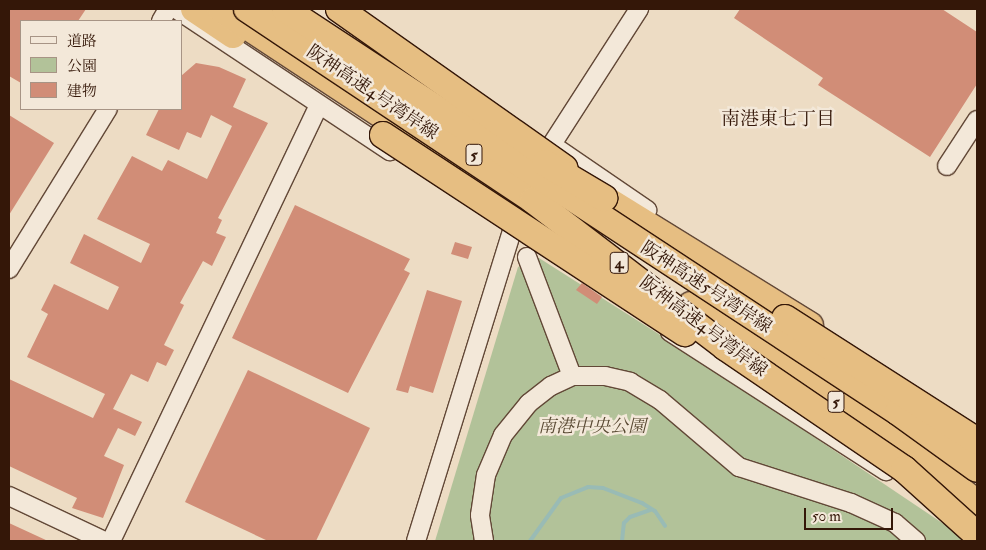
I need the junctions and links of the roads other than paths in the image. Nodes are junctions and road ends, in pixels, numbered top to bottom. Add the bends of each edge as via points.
1 (168, 9) edge
2 (176, 9) edge
3 (194, 9) edge
4 (221, 9) edge
5 (247, 9) edge
6 (256, 9) edge
7 (285, 9) edge
8 (294, 9) edge
9 (310, 9) edge
10 (339, 9) edge
11 (352, 9) edge
12 (639, 9) edge
13 (162, 20) edge
14 (318, 106) junction
15 (107, 110) edge
16 (977, 120) edge
17 (550, 144) junction
18 (947, 166) dead end
19 (604, 198) junction
20 (509, 220) junction
21 (527, 257) dead end
22 (9, 269) edge
23 (586, 277) dead end
24 (606, 291) dead end
25 (828, 335) junction
26 (572, 376) junction
27 (977, 434) edge
28 (977, 442) edge
29 (977, 469) edge
30 (9, 496) edge
31 (977, 503) edge
32 (977, 528) edge
33 (977, 535) edge
34 (104, 541) edge
35 (111, 541) edge
36 (416, 541) edge
37 (484, 541) edge
38 (916, 541) edge

1 - 13 street
2 - 14 street
3 - 20 highway, bridge
4 - 20 highway via 391,121
5 - 33 highway, 阪神高速4号湾岸線 / 4, bridge via 533,200 732,352 904,469
6 - 31 highway, 阪神高速5号湾岸線 / 5, bridge via 909,451
7 - 29 highway, 阪神高速5号湾岸線 / 5, bridge via 898,412
8 - 28 highway, 阪神高速4号湾岸線 / 4, bridge via 559,186 791,321
9 - 19 highway, bridge
10 - 19 highway, bridge via 527,139
11 - 17 street
12 - 17 street
14 - 20 street
14 - 35 street
15 - 22 street
16 - 18 street
17 - 20 street
17 - 25 street
19 - 25 highway via 696,258
20 - 23 street
20 - 32 highway, bridge
20 - 36 street
21 - 26 street
24 - 32 street
25 - 27 street
26 - 37 street via 529,403 504,435 486,476 480,515
26 - 38 street via 605,376 630,382 660,400 739,467 851,503 895,523
30 - 34 street

